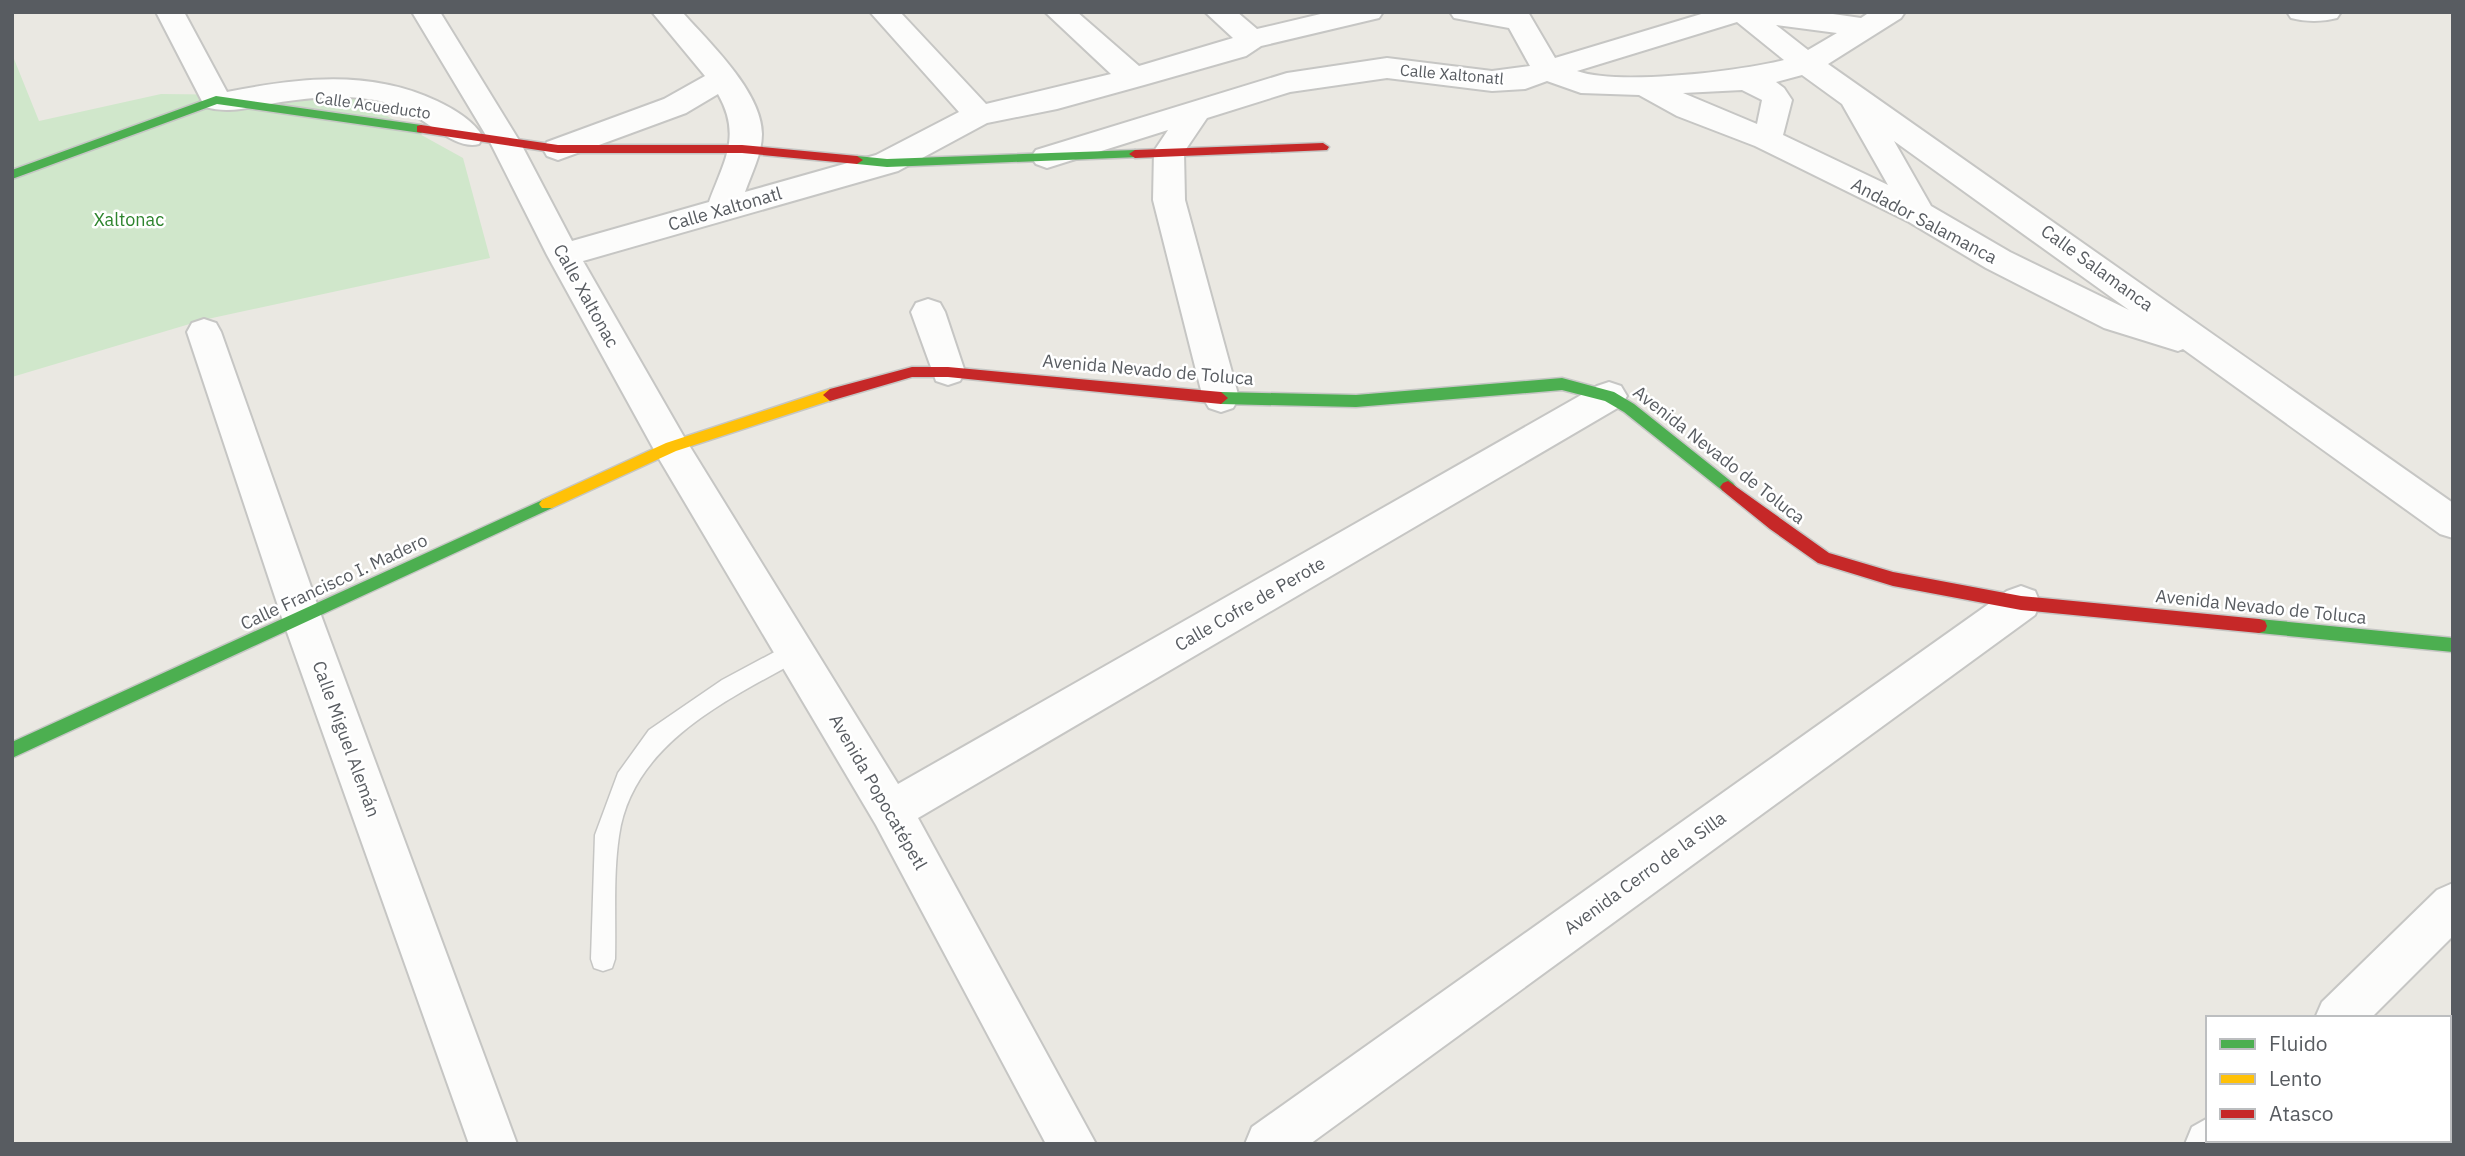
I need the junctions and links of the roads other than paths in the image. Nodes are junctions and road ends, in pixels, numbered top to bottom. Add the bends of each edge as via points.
1 (170, 12) edge
2 (426, 12) edge
3 (666, 12) edge
4 (884, 12) edge
5 (1059, 12) edge
6 (1219, 12) edge
7 (1369, 12) edge
8 (1464, 12) edge
9 (1742, 12) edge
10 (1891, 12) edge
11 (2301, 12) edge
12 (2327, 12) edge
13 (1517, 17) edge
14 (1864, 26) junction
15 (1244, 44) junction
16 (1807, 64) junction
17 (1547, 70) junction
18 (1134, 78) junction
19 (723, 79) junction
20 (1744, 80) junction
21 (1645, 86) junction
22 (1853, 96) junction
23 (221, 101) junction
24 (1200, 108) junction
25 (979, 115) junction
26 (468, 137) joint
27 (1766, 139) junction
28 (505, 142) junction
29 (1323, 147) dead end
30 (558, 149) junction
31 (742, 149) junction
32 (1168, 151) junction
33 (1046, 157) junction
34 (887, 163) junction
35 (12, 176) edge
36 (723, 209) junction
37 (1920, 214) junction
38 (562, 255) junction
39 (928, 312) dead end
40 (204, 332) dead end
41 (2207, 347) junction
42 (948, 372) junction
43 (1609, 396) junction
44 (1221, 398) junction
45 (671, 447) junction
46 (2453, 523) edge
47 (2021, 603) junction
48 (302, 618) junction
49 (2453, 645) edge
50 (795, 651) junction
51 (12, 750) edge
52 (891, 811) junction
53 (2453, 905) edge
54 (603, 959) dead end
55 (2340, 1016) edge
56 (493, 1144) edge
57 (1072, 1144) edge
58 (1269, 1144) edge

1 - 23 street
2 - 28 street, Calle Xaltonac
3 - 19 street
4 - 25 street
5 - 18 street
6 - 15 street
7 - 15 street, Calle Xaltonatl
8 - 13 street
9 - 14 street
9 - 16 street, Calle Salamanca
9 - 17 street, Calle Xaltonatl
10 - 14 street
11 - 12 street
13 - 17 street
14 - 16 street
15 - 18 street, Calle Xaltonatl
15 - 24 street
16 - 20 street
16 - 22 street, Calle Salamanca
17 - 21 street via 1581,83
17 - 24 street, Calle Xaltonatl via 1525,79 1492,81 1387,68 1287,83
18 - 25 street, Calle Xaltonatl
19 - 30 street via 675,106
19 - 31 street via 747,118
20 - 21 street
20 - 27 street via 1768,88 1778,99 1779,109
21 - 27 street, Andador Salamanca via 1688,109
22 - 37 street
22 - 41 street, Calle Salamanca
23 - 26 street via 296,89 379,91 432,110
23 - 35 street
24 - 32 street
24 - 33 street, Calle Xaltonatl
25 - 34 street, Calle Xaltonatl
26 - 28 street
27 - 37 street, Andador Salamanca
28 - 30 street
28 - 38 street, Calle Xaltonac
29 - 32 street, Calle Xaltonatl
30 - 31 street
31 - 34 street, Calle Xaltonatl
31 - 36 street
32 - 33 street, Calle Xaltonatl
32 - 44 street via 1169,200
33 - 34 street, Calle Xaltonatl
34 - 36 street, Calle Xaltonatl
36 - 38 street, Calle Xaltonatl
37 - 41 street, Andador Salamanca via 1998,260 2116,319
38 - 45 street, Calle Xaltonac
39 - 42 street
40 - 48 street, Calle Miguel Alemán
41 - 46 street, Calle Salamanca
42 - 44 street, Avenida Nevado de Toluca
42 - 45 street, Avenida Nevado de Toluca via 912,372 871,382
43 - 44 street, Avenida Nevado de Toluca via 1562,384 1356,401
43 - 47 street, Avenida Nevado de Toluca via 1824,558 1893,579
43 - 52 street, Calle Cofre de Perote
45 - 48 street, Calle Francisco I. Madero
45 - 50 street, Avenida Popocatépetl
47 - 49 street, Avenida Nevado de Toluca
47 - 58 street, Avenida Cerro de la Silla
48 - 51 street, Calle Francisco I. Madero
48 - 56 street, Calle Miguel Alemán
50 - 52 street, Avenida Popocatépetl
50 - 54 lane via 730,687 657,737 626,781 607,835
52 - 57 street, Avenida Popocatépetl
53 - 55 street

